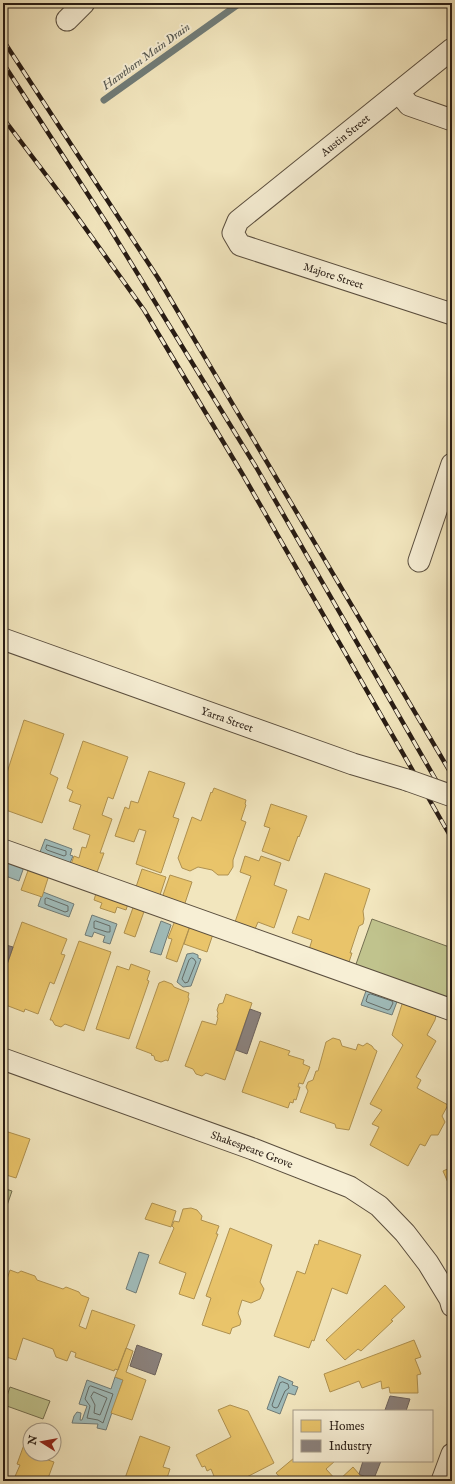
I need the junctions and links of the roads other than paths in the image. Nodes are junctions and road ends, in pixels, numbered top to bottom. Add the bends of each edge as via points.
1 (84, 3) edge
2 (67, 20) dead end
3 (452, 49) edge
4 (399, 93) junction
5 (452, 120) edge
6 (238, 221) joint
7 (452, 314) edge
8 (452, 464) edge
9 (419, 562) dead end
10 (3, 639) edge
11 (452, 796) edge
12 (3, 850) edge
13 (452, 1010) edge
14 (3, 1059) edge
15 (452, 1306) edge
16 (451, 1456) edge
17 (442, 1481) edge

1 - 2 street
3 - 4 street, Austin Street
4 - 5 street via 409,105
4 - 6 street, Austin Street
6 - 7 street, Majore Street via 233,233 240,245
8 - 9 street
10 - 11 street, Yarra Street, bridge via 353,764
12 - 13 street
14 - 15 street, Shakespeare Grove via 245,1146 350,1187 379,1206 405,1233 428,1263
16 - 17 street

